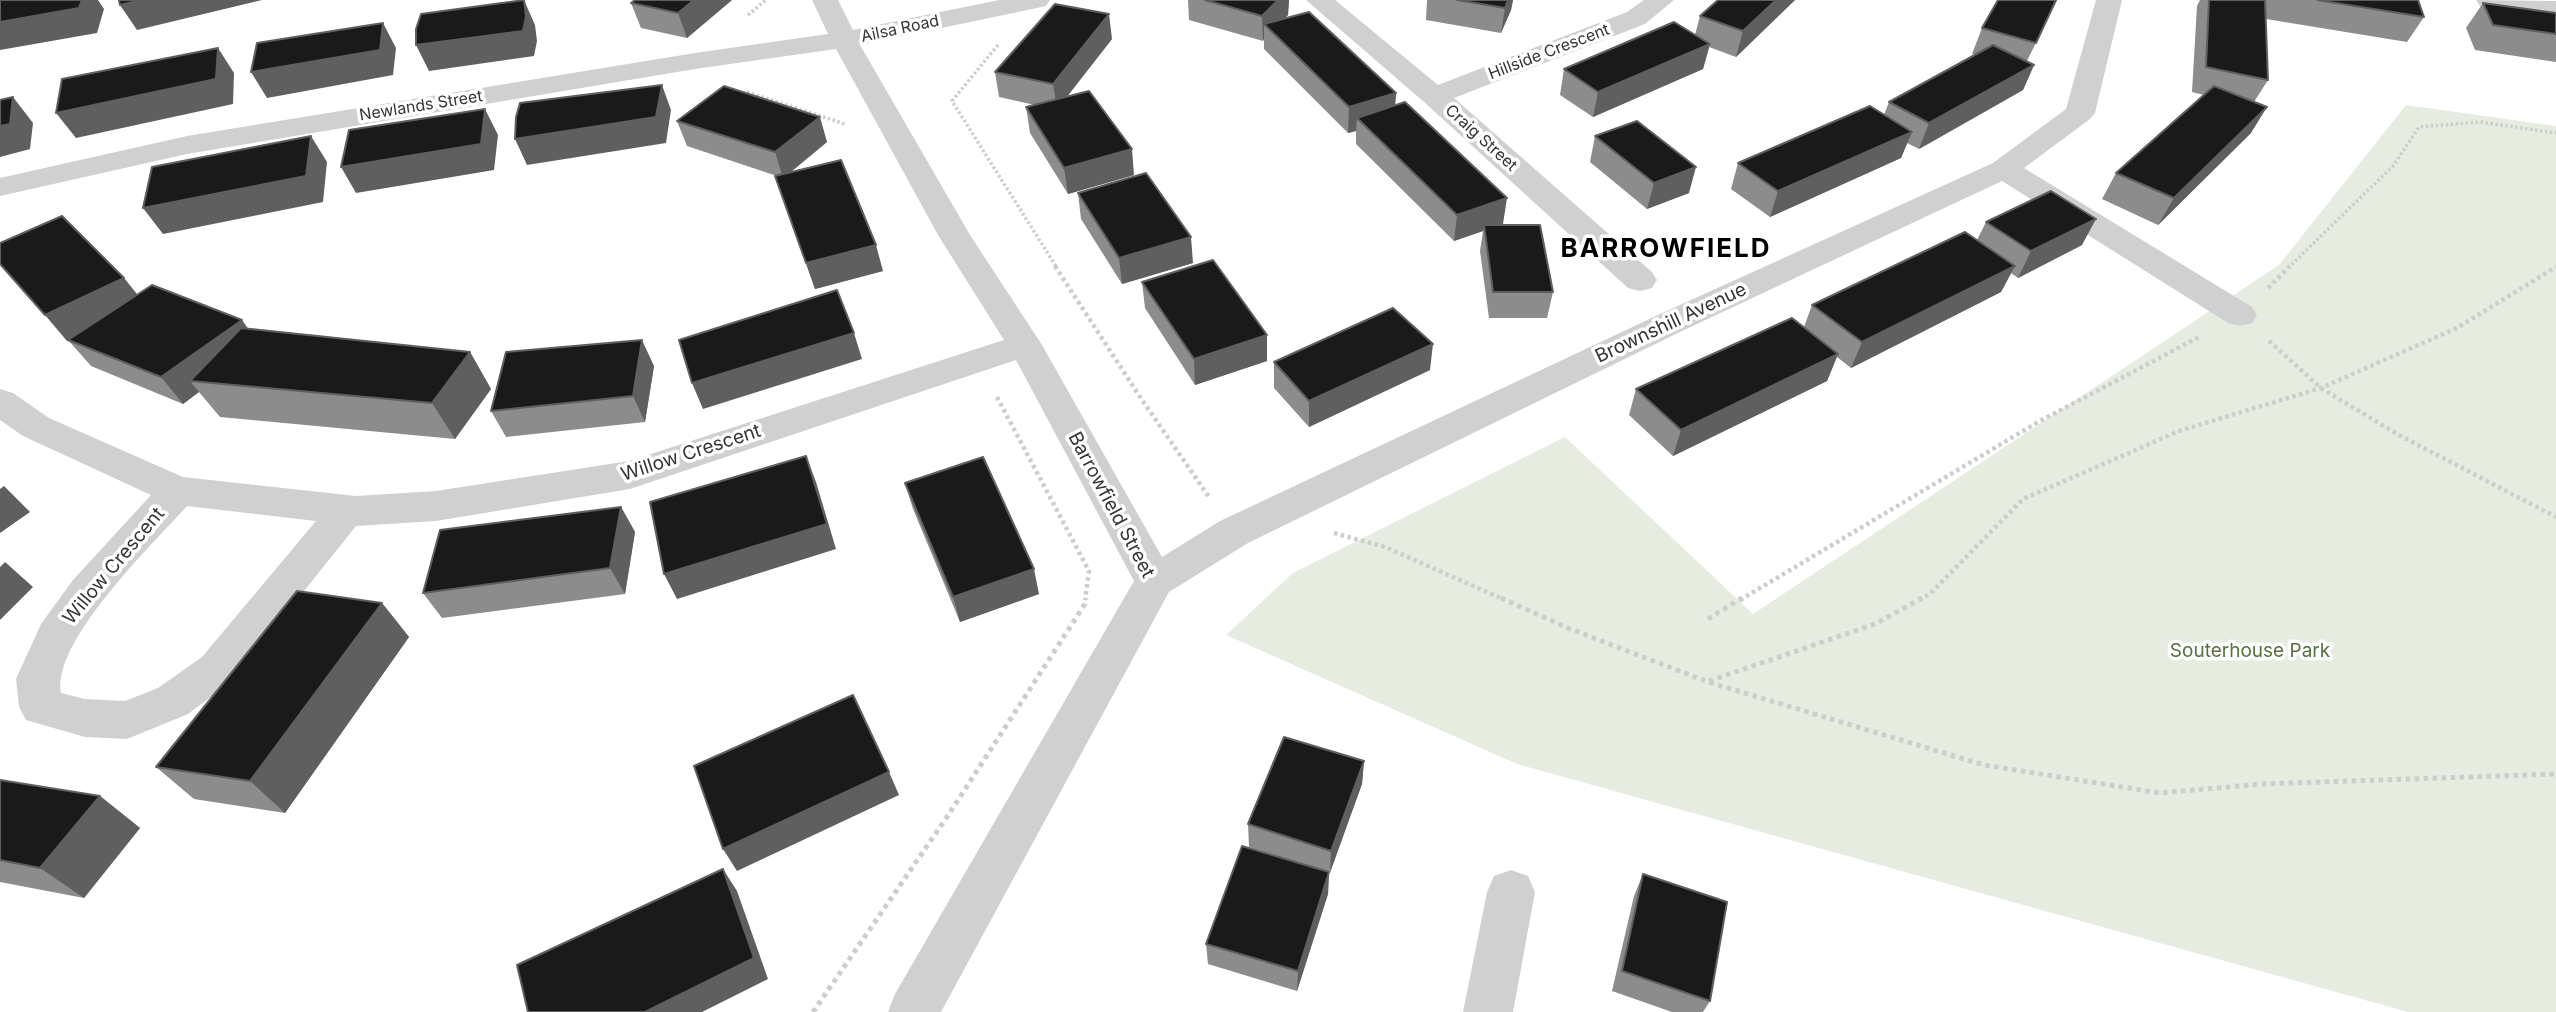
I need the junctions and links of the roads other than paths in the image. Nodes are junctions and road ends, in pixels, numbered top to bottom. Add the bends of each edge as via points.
1 (825, 0) edge
2 (1036, 0) edge
3 (1319, 0) edge
4 (1661, 0) edge
5 (2109, 0) edge
6 (2490, 0) edge
7 (2556, 9) edge
8 (844, 40) junction
9 (1434, 96) junction
10 (2004, 169) junction
11 (0, 187) edge
12 (1640, 281) dead end
13 (2240, 315) road end
14 (1025, 345) junction
15 (0, 402) edge
16 (178, 491) junction
17 (346, 510) junction
18 (1155, 581) junction
19 (1511, 892) dead end
20 (913, 1012) edge
21 (1488, 1012) edge

1 - 8 street, Barrowfield Street
2 - 8 street, Ailsa Road
3 - 9 street, Craig Street
4 - 9 street, Hillside Crescent via 1636,18
5 - 10 street, Brownshill Avenue via 2080,113
6 - 7 street
8 - 11 street, Newlands Street via 187,145
8 - 14 street, Barrowfield Street via 954,235
9 - 12 street, Craig Street
10 - 13 street
10 - 18 street, Brownshill Avenue via 1269,515
14 - 17 street, Willow Crescent via 630,475 436,506
14 - 18 street, Barrowfield Street
15 - 16 street, Willow Crescent via 36,427
16 - 17 street, Willow Crescent
16 - 17 street, Willow Crescent via 88,591 56,636 37,679 41,706 85,718 127,720 173,701 217,669
18 - 20 street, Barrowfield Street
19 - 21 street

